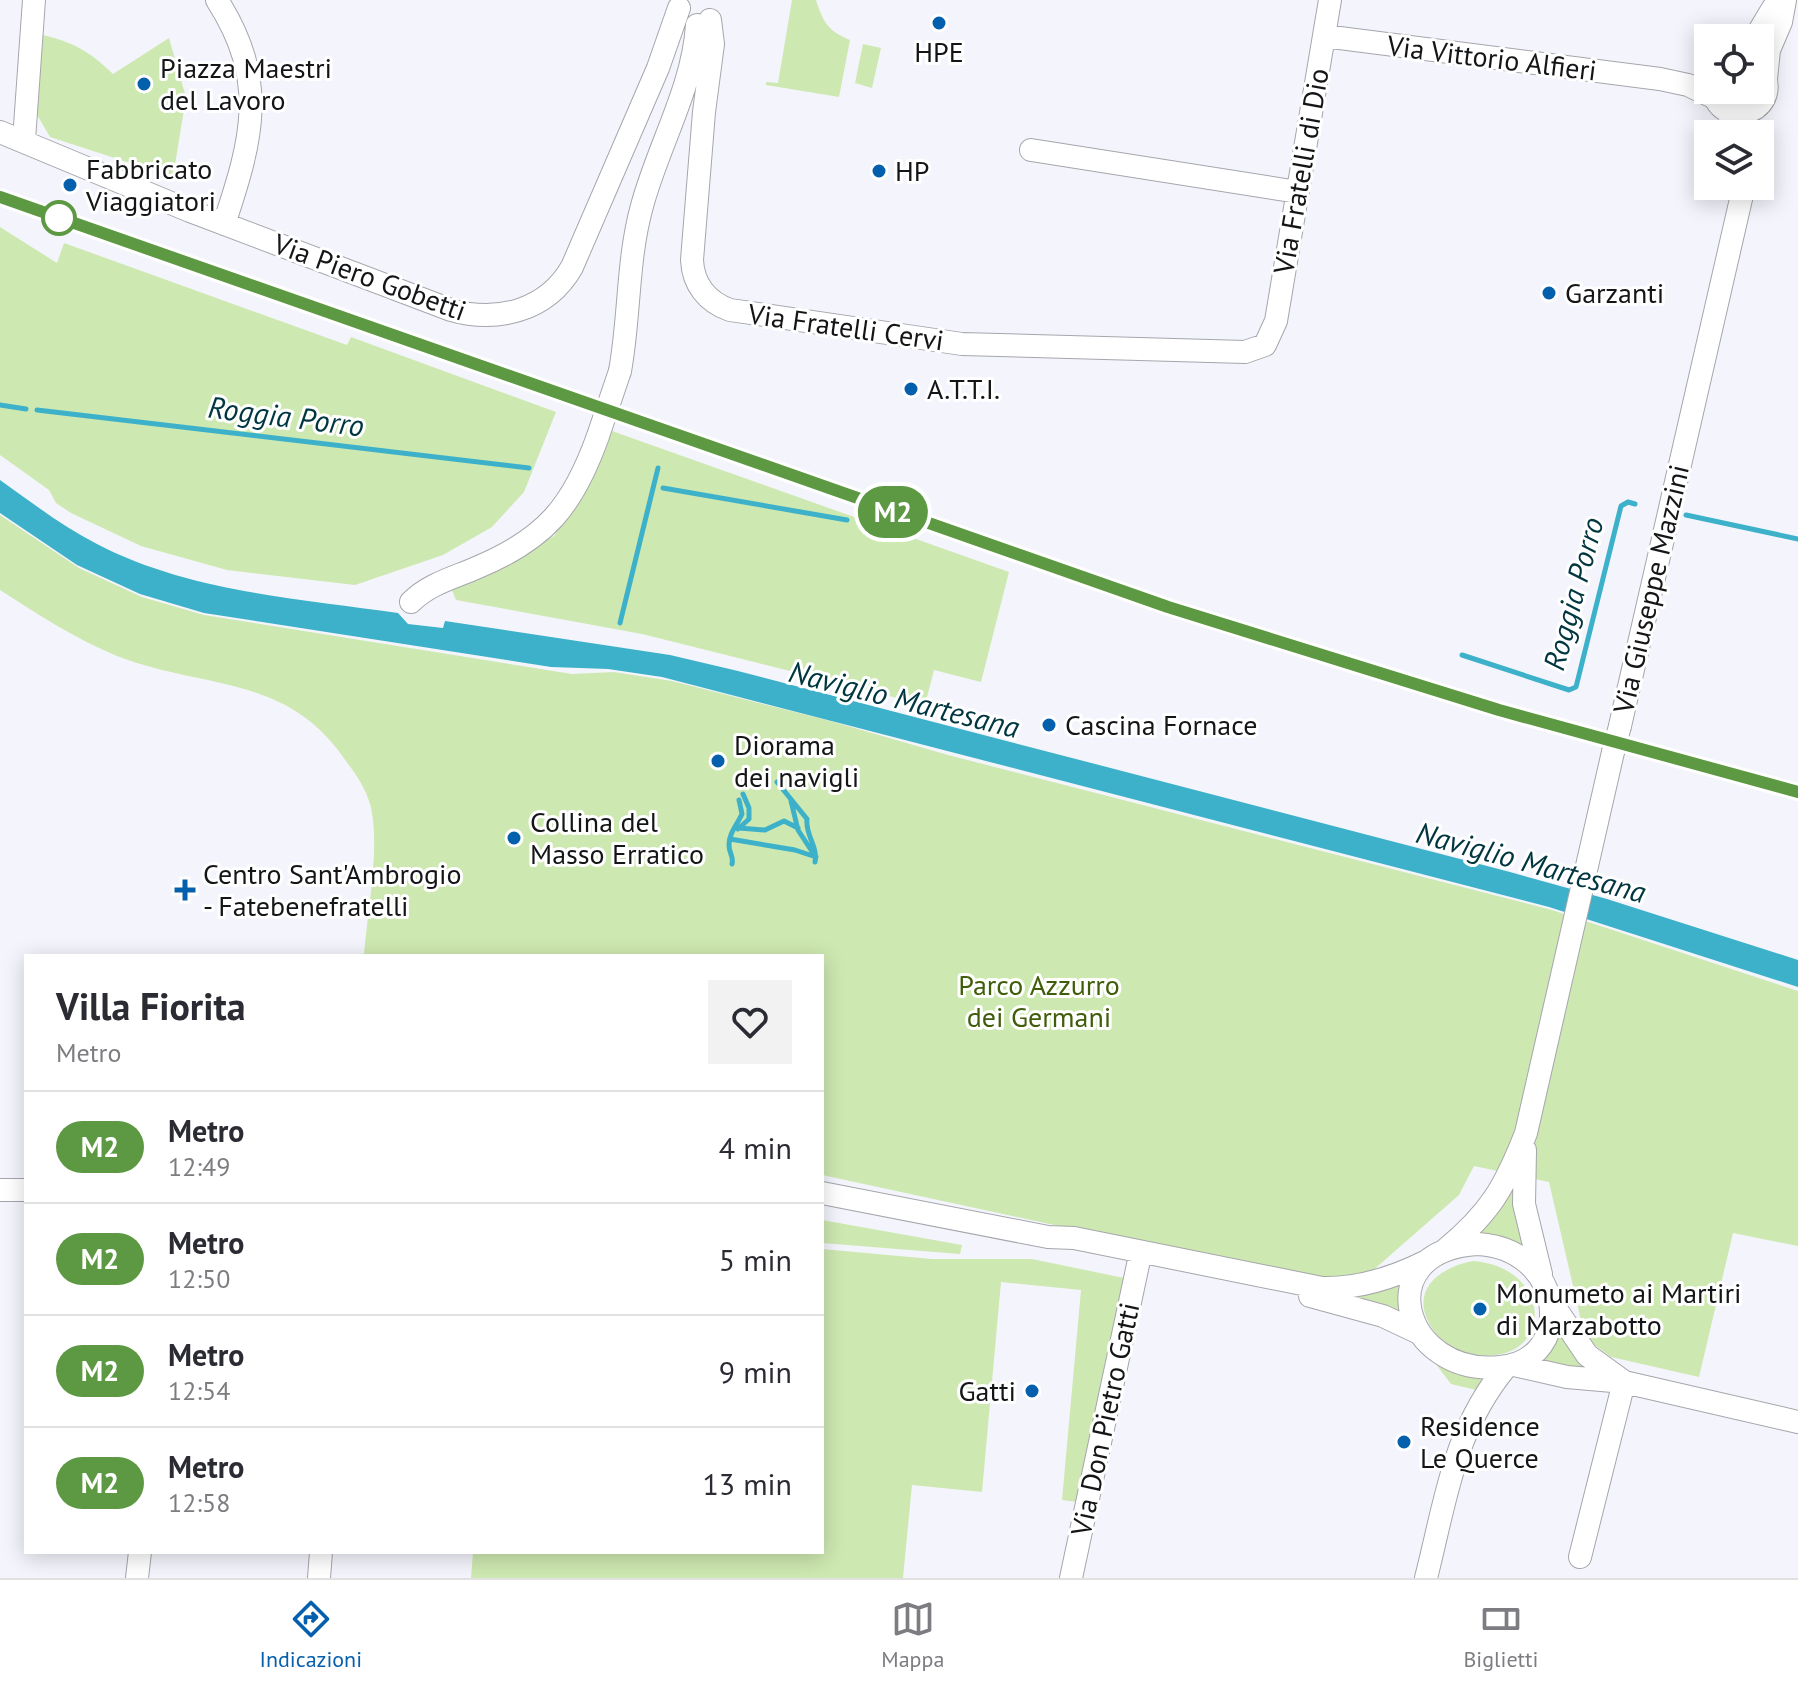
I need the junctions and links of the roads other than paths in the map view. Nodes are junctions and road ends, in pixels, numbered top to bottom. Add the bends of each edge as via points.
1 (34, 0) edge
2 (217, 0) edge
3 (1330, 0) edge
4 (1777, 0) edge
5 (1785, 0) edge
6 (696, 13) edge
7 (1763, 24) edge
8 (1324, 36) junction
9 (1774, 38) edge
10 (1694, 73) edge
11 (1660, 79) junction
12 (1694, 88) edge
13 (1726, 104) edge
14 (1761, 104) edge
15 (0, 132) edge
16 (24, 140) junction
17 (1031, 150) dead end
18 (1298, 192) junction
19 (1741, 200) edge
20 (224, 224) junction
21 (1267, 341) joint
22 (411, 602) dead end
23 (1526, 1133) junction
24 (0, 1190) edge
25 (24, 1190) edge
26 (827, 1196) edge
27 (1048, 1237) junction
28 (1436, 1256) junction
29 (1139, 1260) junction
30 (1546, 1290) junction
31 (1419, 1333) junction
32 (1510, 1366) junction
33 (1624, 1382) junction
34 (1798, 1422) edge
35 (140, 1554) edge
36 (321, 1554) edge
37 (1580, 1557) dead end
38 (137, 1578) edge
39 (319, 1578) edge
40 (1071, 1578) edge
41 (1426, 1578) edge

1 - 16 street
2 - 20 street via 243,57 251,105 245,159
3 - 8 street, Via Fratelli di Dio
4 - 7 street
5 - 9 street
6 - 20 street, Via Piero Gobetti via 658,68 568,275 552,292 521,310 480,316 451,310
6 - 21 street, Via Fratelli Cervi via 713,44 692,260 695,279 716,304 962,344 1245,352 1262,348
6 - 22 street, bridge via 694,57 639,215 620,371 574,494 538,533 484,565 424,589
8 - 11 street, Via Vittorio Alfieri
8 - 18 street, Via Fratelli di Dio
10 - 11 street, Via Vittorio Alfieri
11 - 12 street, Via Vittorio Alfieri
13 - 14 street via 1743,114
15 - 16 street, Via Piero Gobetti
16 - 20 street, Via Piero Gobetti
17 - 18 street
18 - 21 street, Via Fratelli di Dio via 1276,321
19 - 23 street, Via Giuseppe Mazzini, bridge
23 - 28 street, Via Giuseppe Mazzini via 1493,1202
23 - 30 street, Via Giuseppe Mazzini via 1524,1204
24 - 25 street
26 - 27 street
27 - 28 street via 1322,1288 1396,1275
27 - 29 street
28 - 30 street via 1477,1244 1504,1249 1527,1261
28 - 31 street via 1417,1272 1409,1296
29 - 31 street via 1295,1292 1383,1316
29 - 40 street, Via Don Pietro Gatti
30 - 32 street via 1549,1324 1539,1348
30 - 33 street via 1587,1355
31 - 32 street via 1452,1359 1481,1368
32 - 33 street
32 - 41 street via 1485,1393 1459,1445
33 - 34 street
33 - 37 street
35 - 38 street
36 - 39 street

